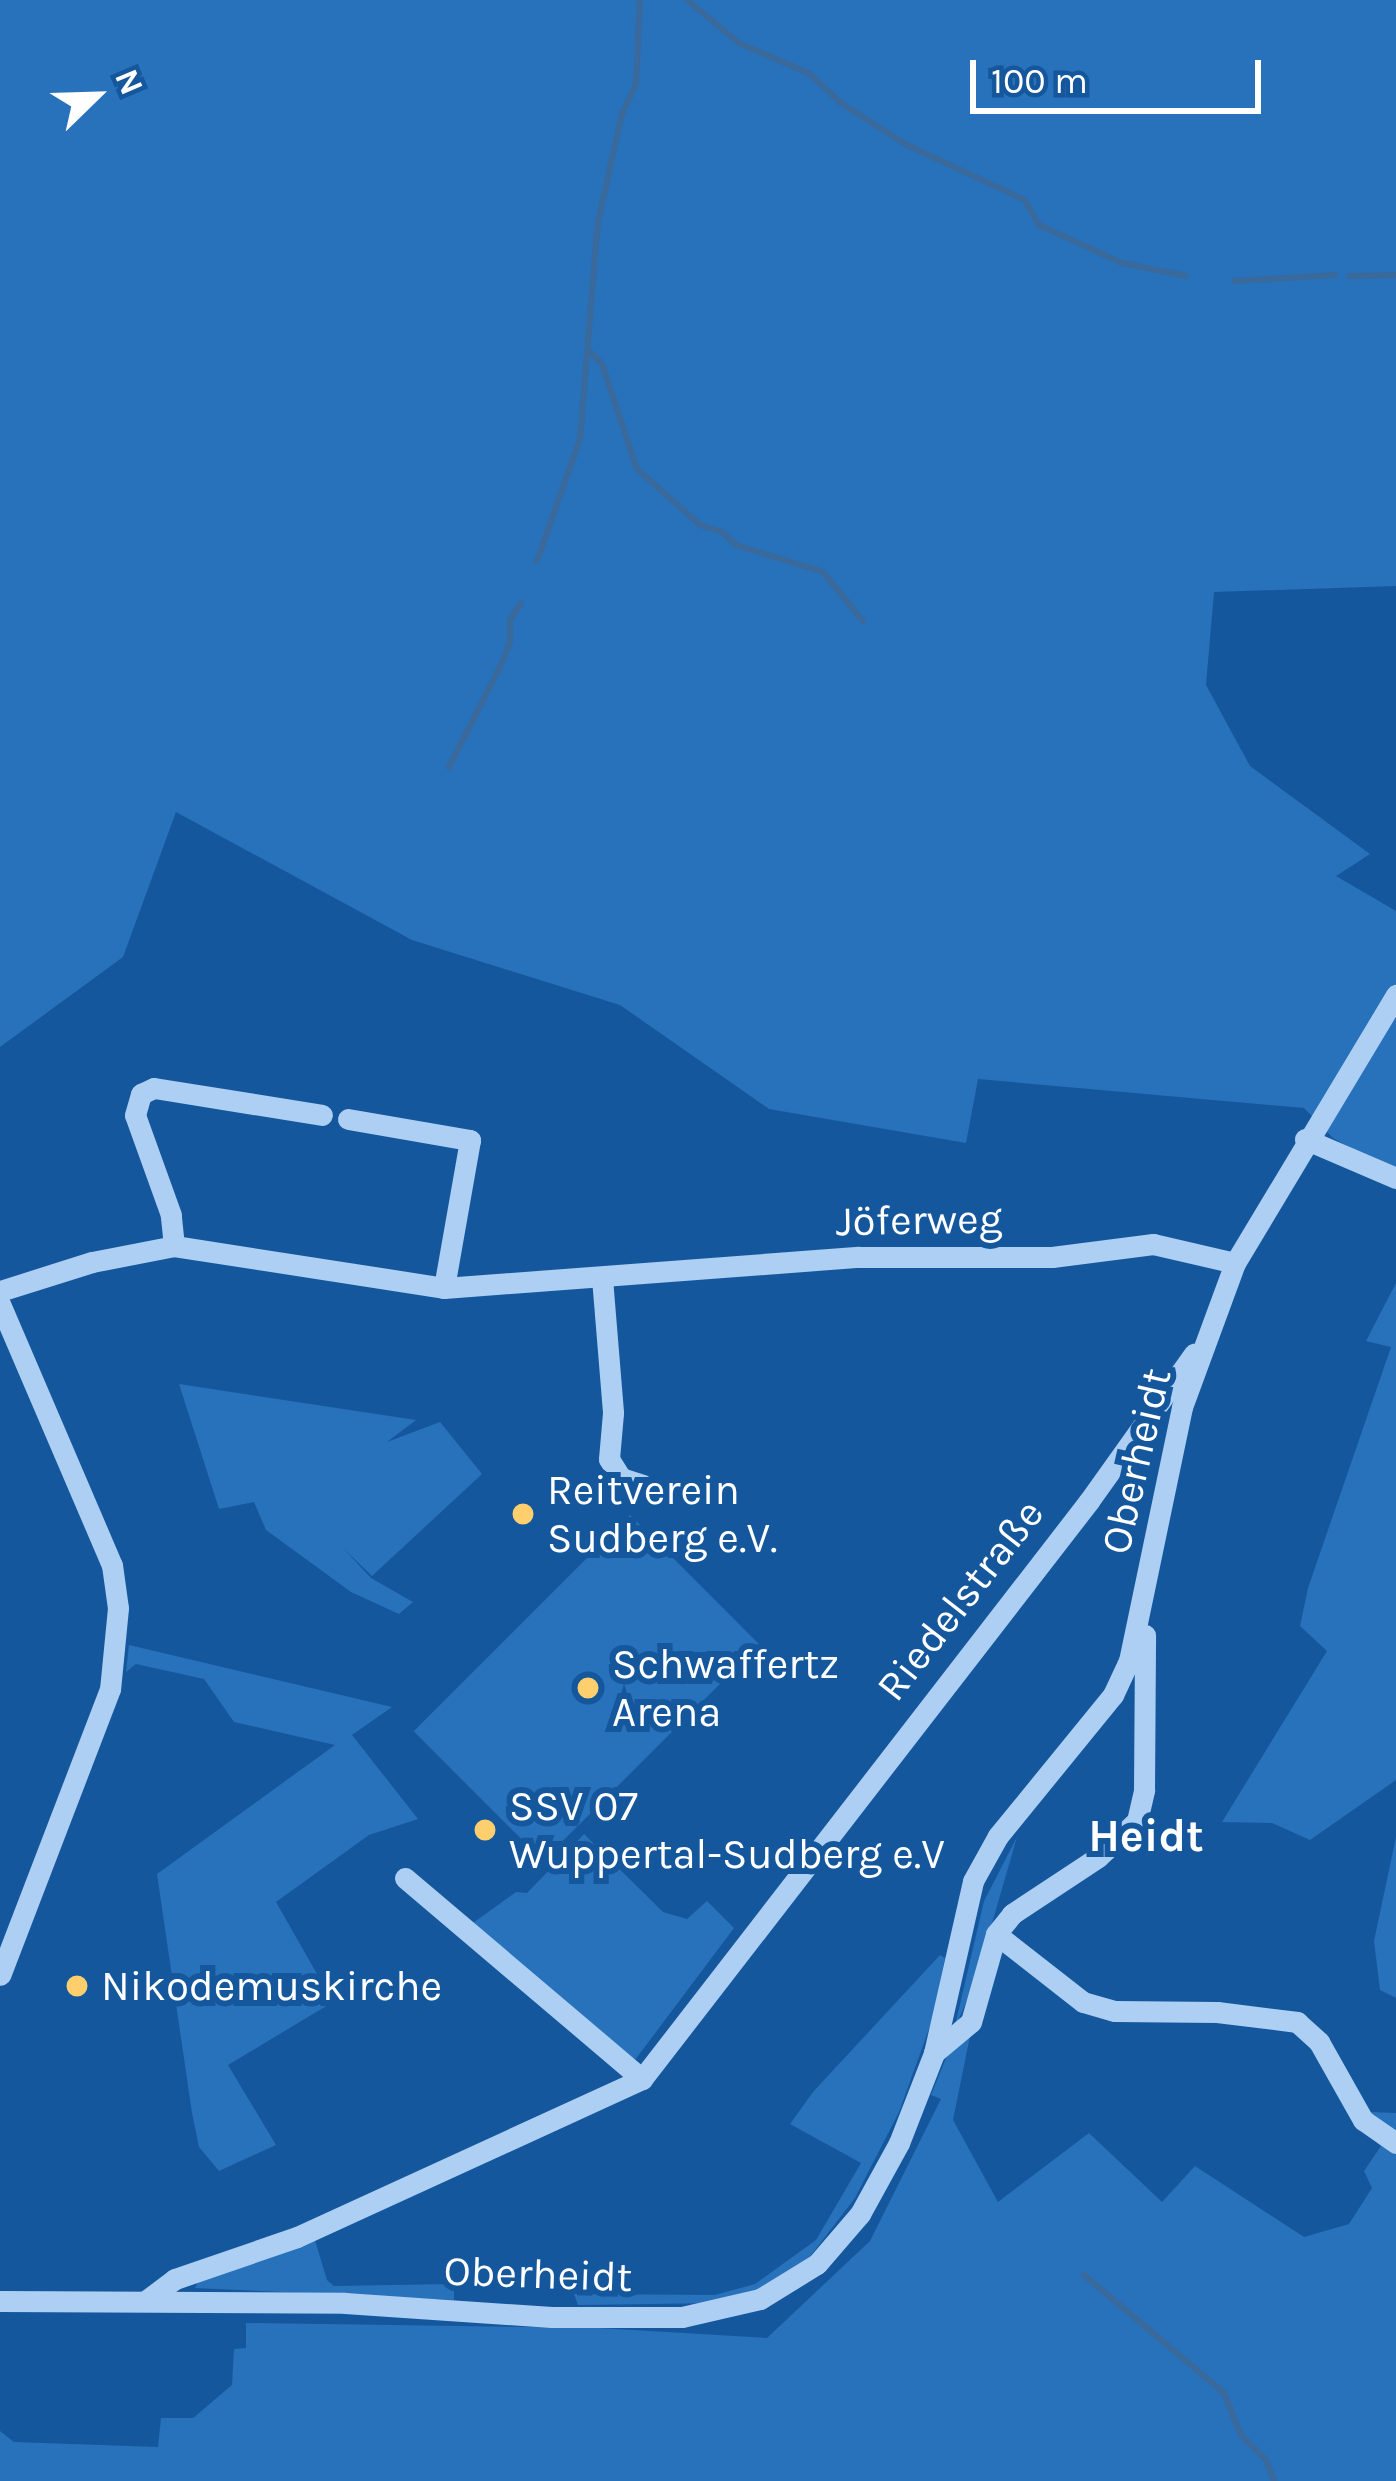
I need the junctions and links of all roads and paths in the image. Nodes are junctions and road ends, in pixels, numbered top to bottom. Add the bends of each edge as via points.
1 (1396, 995) edge
2 (322, 1115) dead end
3 (348, 1119) dead end
4 (1305, 1139) junction
5 (1396, 1178) edge
6 (174, 1246) junction
7 (1234, 1262) junction
8 (602, 1278) junction
9 (444, 1288) junction
10 (0, 1291) edge
11 (0, 1304) edge
12 (1206, 1340) junction
13 (643, 1485) dead end
14 (1145, 1600) junction
15 (405, 1878) dead end
16 (996, 1934) junction
17 (0, 1975) edge
18 (934, 2053) junction
19 (642, 2079) junction
20 (1396, 2143) edge
21 (147, 2300) junction
22 (0, 2301) edge

1 - 4 street
2 - 6 street via 154,1088 141,1094 135,1115 171,1214
3 - 9 street via 470,1141
4 - 5 street
4 - 7 street
6 - 9 street, Jöferweg
6 - 10 street, Jöferweg
7 - 8 street, Jöferweg via 1154,1244 1052,1257 859,1257
7 - 12 street
8 - 9 street, Jöferweg
8 - 13 street via 609,1459 621,1478
11 - 17 street via 112,1565 118,1608 110,1689
12 - 14 street, Oberheidt via 1175,1433
12 - 19 street, Riedelstraße
14 - 16 street, Oberheidt via 1137,1821
14 - 18 street, Oberheidt via 1113,1695 998,1836 973,1881
15 - 19 street
16 - 18 street, Oberheidt via 971,2022
16 - 20 street via 1083,2002 1297,2022 1319,2042 1363,2120
18 - 21 street, Oberheidt via 879,2183 838,2243 795,2281 737,2306 682,2317 575,2318
19 - 21 street, Riedelstraße via 297,2237 175,2278
21 - 22 street, Oberheidt

